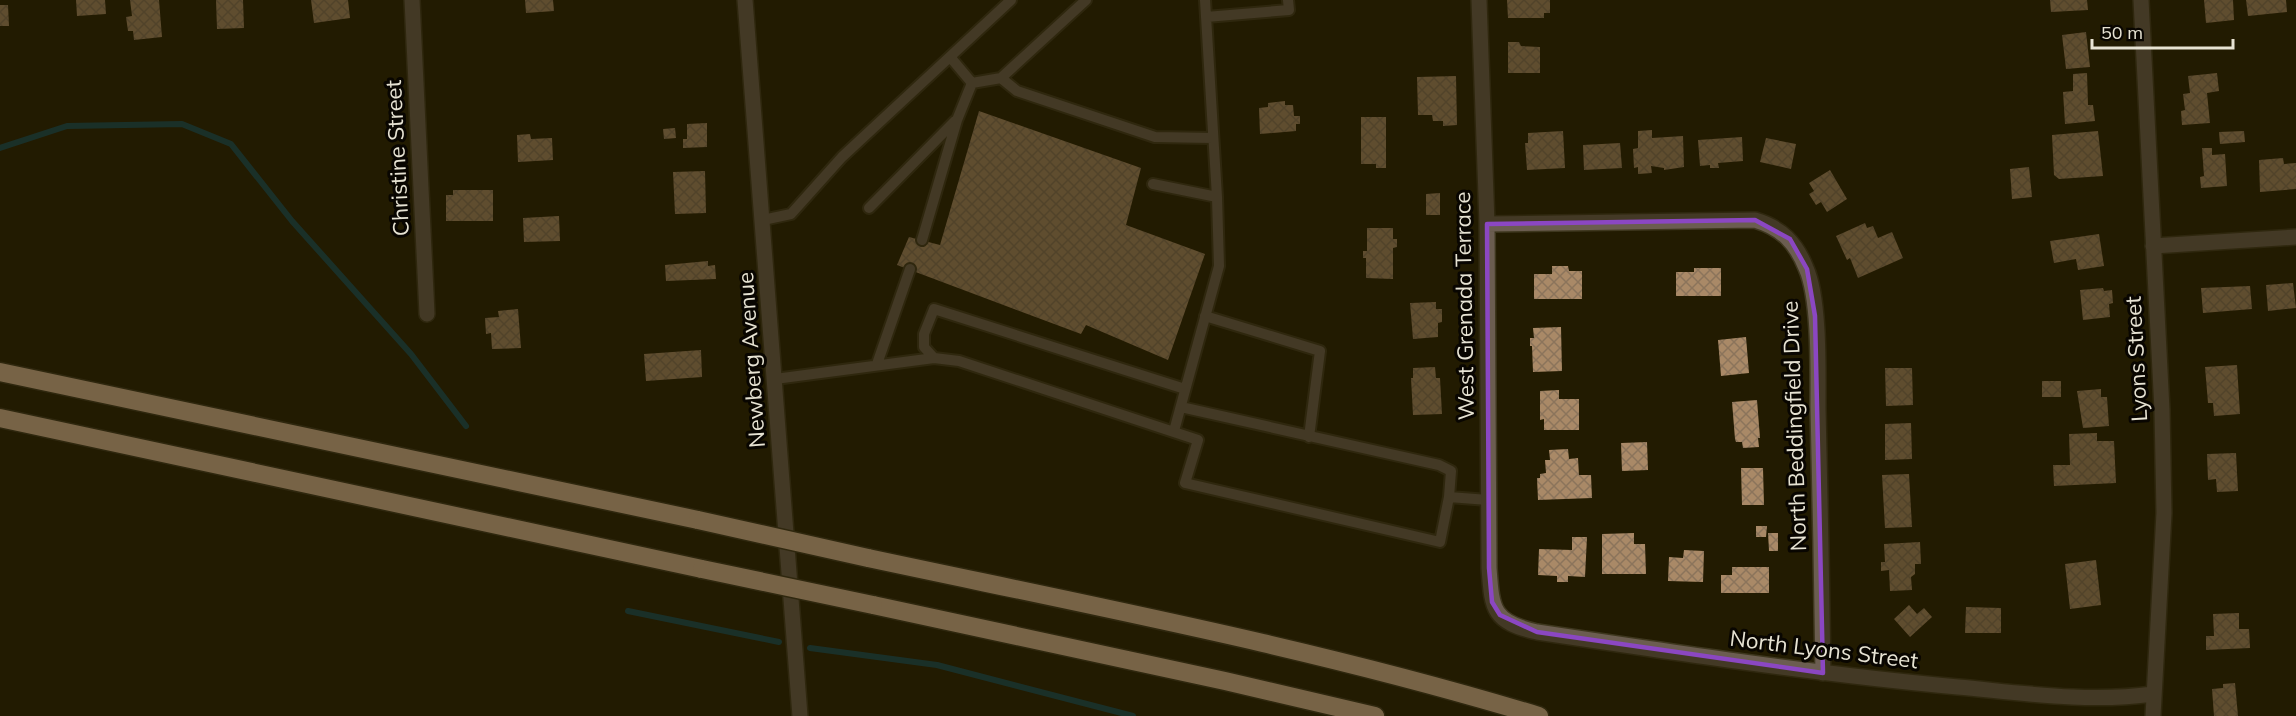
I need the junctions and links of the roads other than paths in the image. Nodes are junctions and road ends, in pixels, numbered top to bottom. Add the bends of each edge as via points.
1 (412, 0) edge
2 (745, 0) edge
3 (1011, 0) edge
4 (1086, 0) edge
5 (1205, 0) edge
6 (1288, 0) edge
7 (1479, 0) edge
8 (2141, 0) edge
9 (1206, 16) junction
10 (951, 58) junction
11 (1001, 78) junction
12 (972, 83) junction
13 (957, 120) junction
14 (1213, 138) junction
15 (1153, 184) dead end
16 (1217, 197) junction
17 (869, 208) dead end
18 (763, 220) junction
19 (1487, 224) junction
20 (2296, 237) edge
21 (922, 240) dead end
22 (2153, 246) junction
23 (910, 269) dead end
24 (427, 314) dead end
25 (1205, 316) junction
26 (934, 358) junction
27 (877, 364) junction
28 (0, 372) edge
29 (775, 379) junction
30 (1185, 388) junction
31 (1181, 407) junction
32 (0, 418) edge
33 (1174, 431) junction
34 (1309, 437) junction
35 (1449, 497) junction
36 (1488, 500) junction
37 (1496, 611) joint
38 (1823, 673) junction
39 (2153, 694) junction
40 (800, 716) edge
41 (1376, 716) edge
42 (1539, 716) edge
43 (2153, 716) edge

1 - 24 street, Christine Street
2 - 18 street, Newberg Avenue
3 - 10 lane
4 - 11 lane
5 - 9 lane
6 - 9 lane via 1289,10
7 - 19 street, West Grenada Terrace
8 - 22 street, Lyons Street
9 - 14 lane
10 - 12 lane
10 - 18 lane via 842,157 791,214
11 - 12 lane
11 - 14 lane via 1017,91 1155,137
12 - 13 lane
13 - 17 lane
13 - 21 lane
14 - 16 lane
15 - 16 lane
16 - 25 lane via 1219,266
18 - 29 street, Newberg Avenue
19 - 36 street, West Grenada Terrace
19 - 38 street, North Beddingfield Drive via 1755,220 1790,239 1807,269 1815,316
20 - 22 street
22 - 39 street, Lyons Street via 2164,513
23 - 27 lane
25 - 30 lane
25 - 34 lane via 1320,351
26 - 27 lane
26 - 30 lane via 924,347 924,334 934,309
26 - 33 lane via 958,362
27 - 29 lane
28 - 42 highway, bridge via 1267,644 1468,694
29 - 40 street, Newberg Avenue
30 - 31 lane
31 - 33 lane
31 - 34 lane
32 - 41 highway, bridge
33 - 35 lane via 1198,440 1185,483 1440,542
34 - 35 lane via 1439,465 1451,471
35 - 36 lane
36 - 37 street, West Grenada Terrace via 1489,568
37 - 38 street, North Lyons Street via 1508,622 1537,632
38 - 39 street, North Lyons Street via 2080,698
39 - 43 street, Lyons Street

